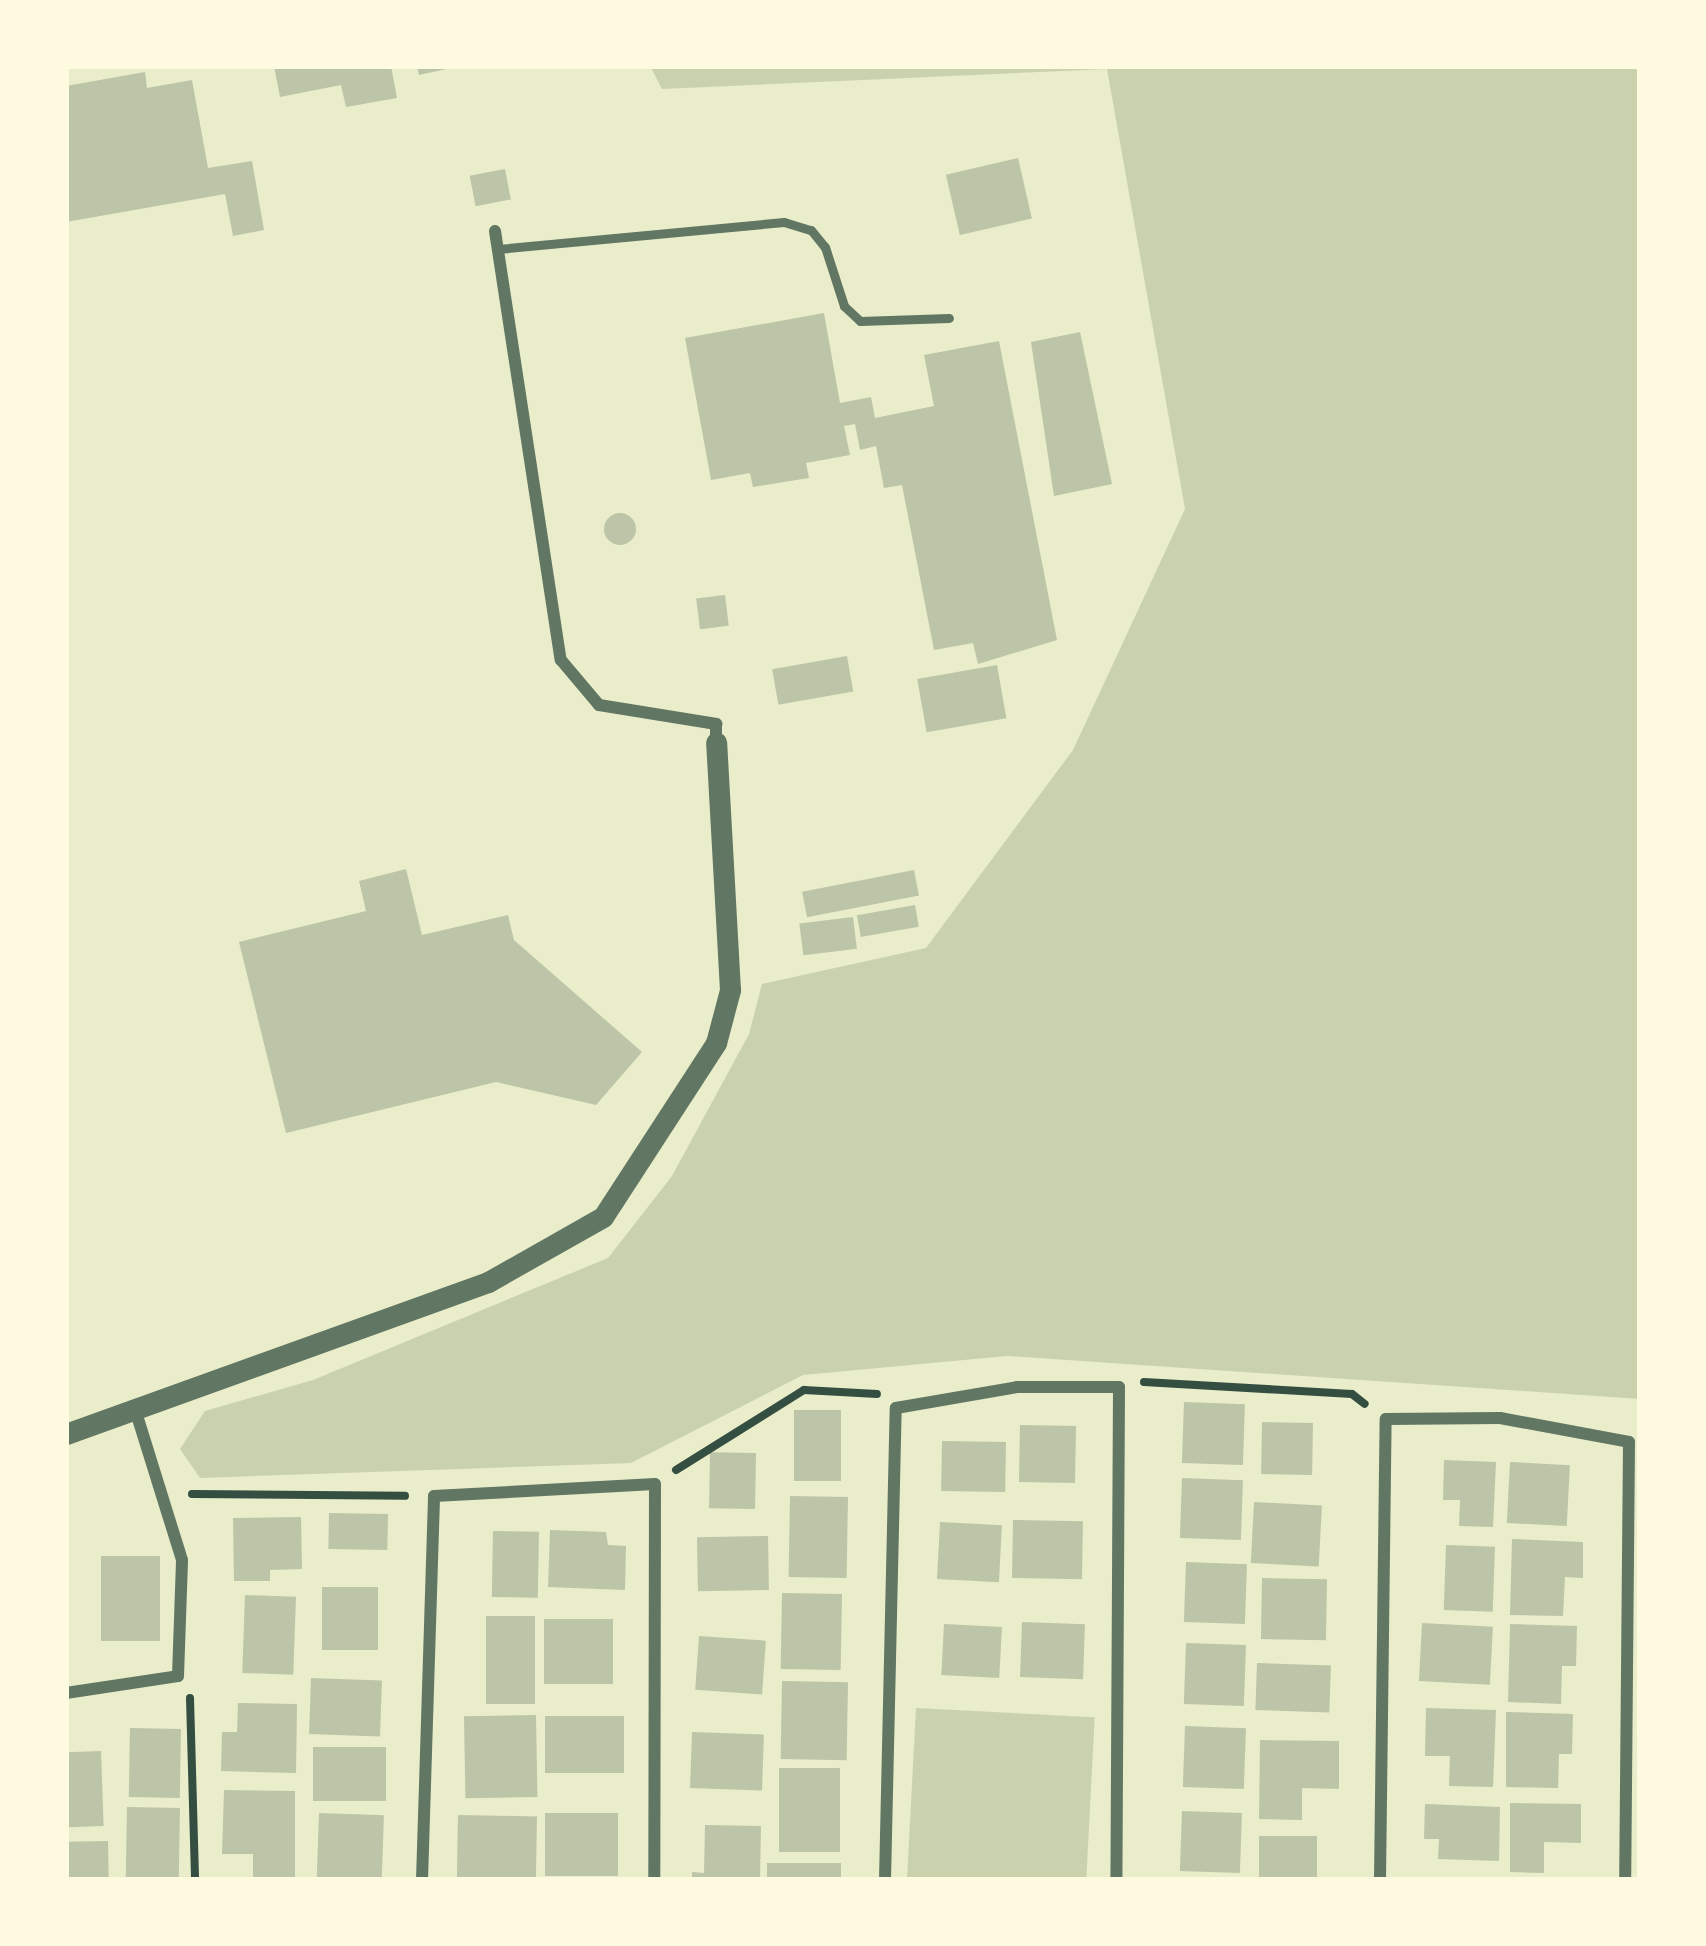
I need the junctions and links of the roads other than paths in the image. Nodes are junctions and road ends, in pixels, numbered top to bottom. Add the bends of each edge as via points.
1 (495, 231) dead end
2 (498, 249) junction
3 (949, 318) dead end
4 (716, 742) joint
5 (135, 1409) junction
6 (66, 1434) edge
7 (66, 1694) edge
8 (422, 1880) edge
9 (654, 1880) edge
10 (885, 1880) edge
11 (1116, 1880) edge
12 (1380, 1880) edge
13 (1624, 1880) edge

1 - 2 street
2 - 3 lane via 784,222 811,230 844,306 860,321
2 - 4 street via 561,660 599,705 716,724
4 - 5 street via 730,990 716,1043 603,1217 488,1282
5 - 6 street
5 - 7 street via 182,1560 178,1676
8 - 9 street via 434,1496 655,1484
10 - 11 street via 896,1408 1017,1387 1119,1387
12 - 13 street via 1386,1419 1500,1418 1629,1442

